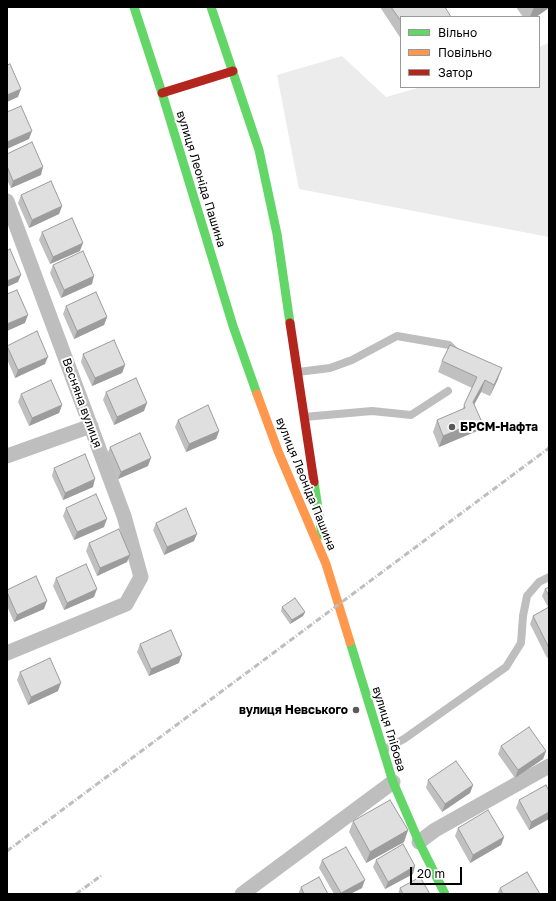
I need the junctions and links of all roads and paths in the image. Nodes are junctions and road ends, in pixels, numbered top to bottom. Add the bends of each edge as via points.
1 (134, 7) edge
2 (211, 7) edge
3 (233, 71) junction
4 (162, 93) junction
5 (7, 201) edge
6 (464, 361) edge
7 (296, 372) junction
8 (448, 391) dead end
9 (304, 417) junction
10 (91, 426) junction
11 (7, 456) edge
12 (326, 564) junction
13 (549, 577) edge
14 (7, 653) edge
15 (384, 750) junction
16 (549, 766) edge
17 (393, 782) junction
18 (419, 842) junction
19 (242, 894) edge
20 (445, 894) edge

1 - 4 main road, вулиця Леоніда Пашина
2 - 3 main road, вулиця Леоніда Пашина
3 - 4 main road
3 - 7 main road, вулиця Леоніда Пашина via 259,150 277,234
4 - 12 main road, вулиця Леоніда Пашина via 233,326 278,451
5 - 10 street, Весняна вулиця
6 - 7 lane via 450,345 397,336 352,360 330,368
7 - 9 main road, вулиця Леоніда Пашина
8 - 9 lane via 411,415 372,411
9 - 12 main road, вулиця Леоніда Пашина
10 - 11 street
10 - 14 street, Весняна вулиця via 124,516 141,577 126,604
12 - 15 main road, вулиця Глібова
13 - 15 lane via 539,582 527,596 521,643 506,667 404,739
15 - 17 main road, вулиця Глібова
16 - 18 street via 435,830
17 - 18 main road, вулиця Глібова
17 - 19 street
18 - 20 main road, вулиця Глібова

